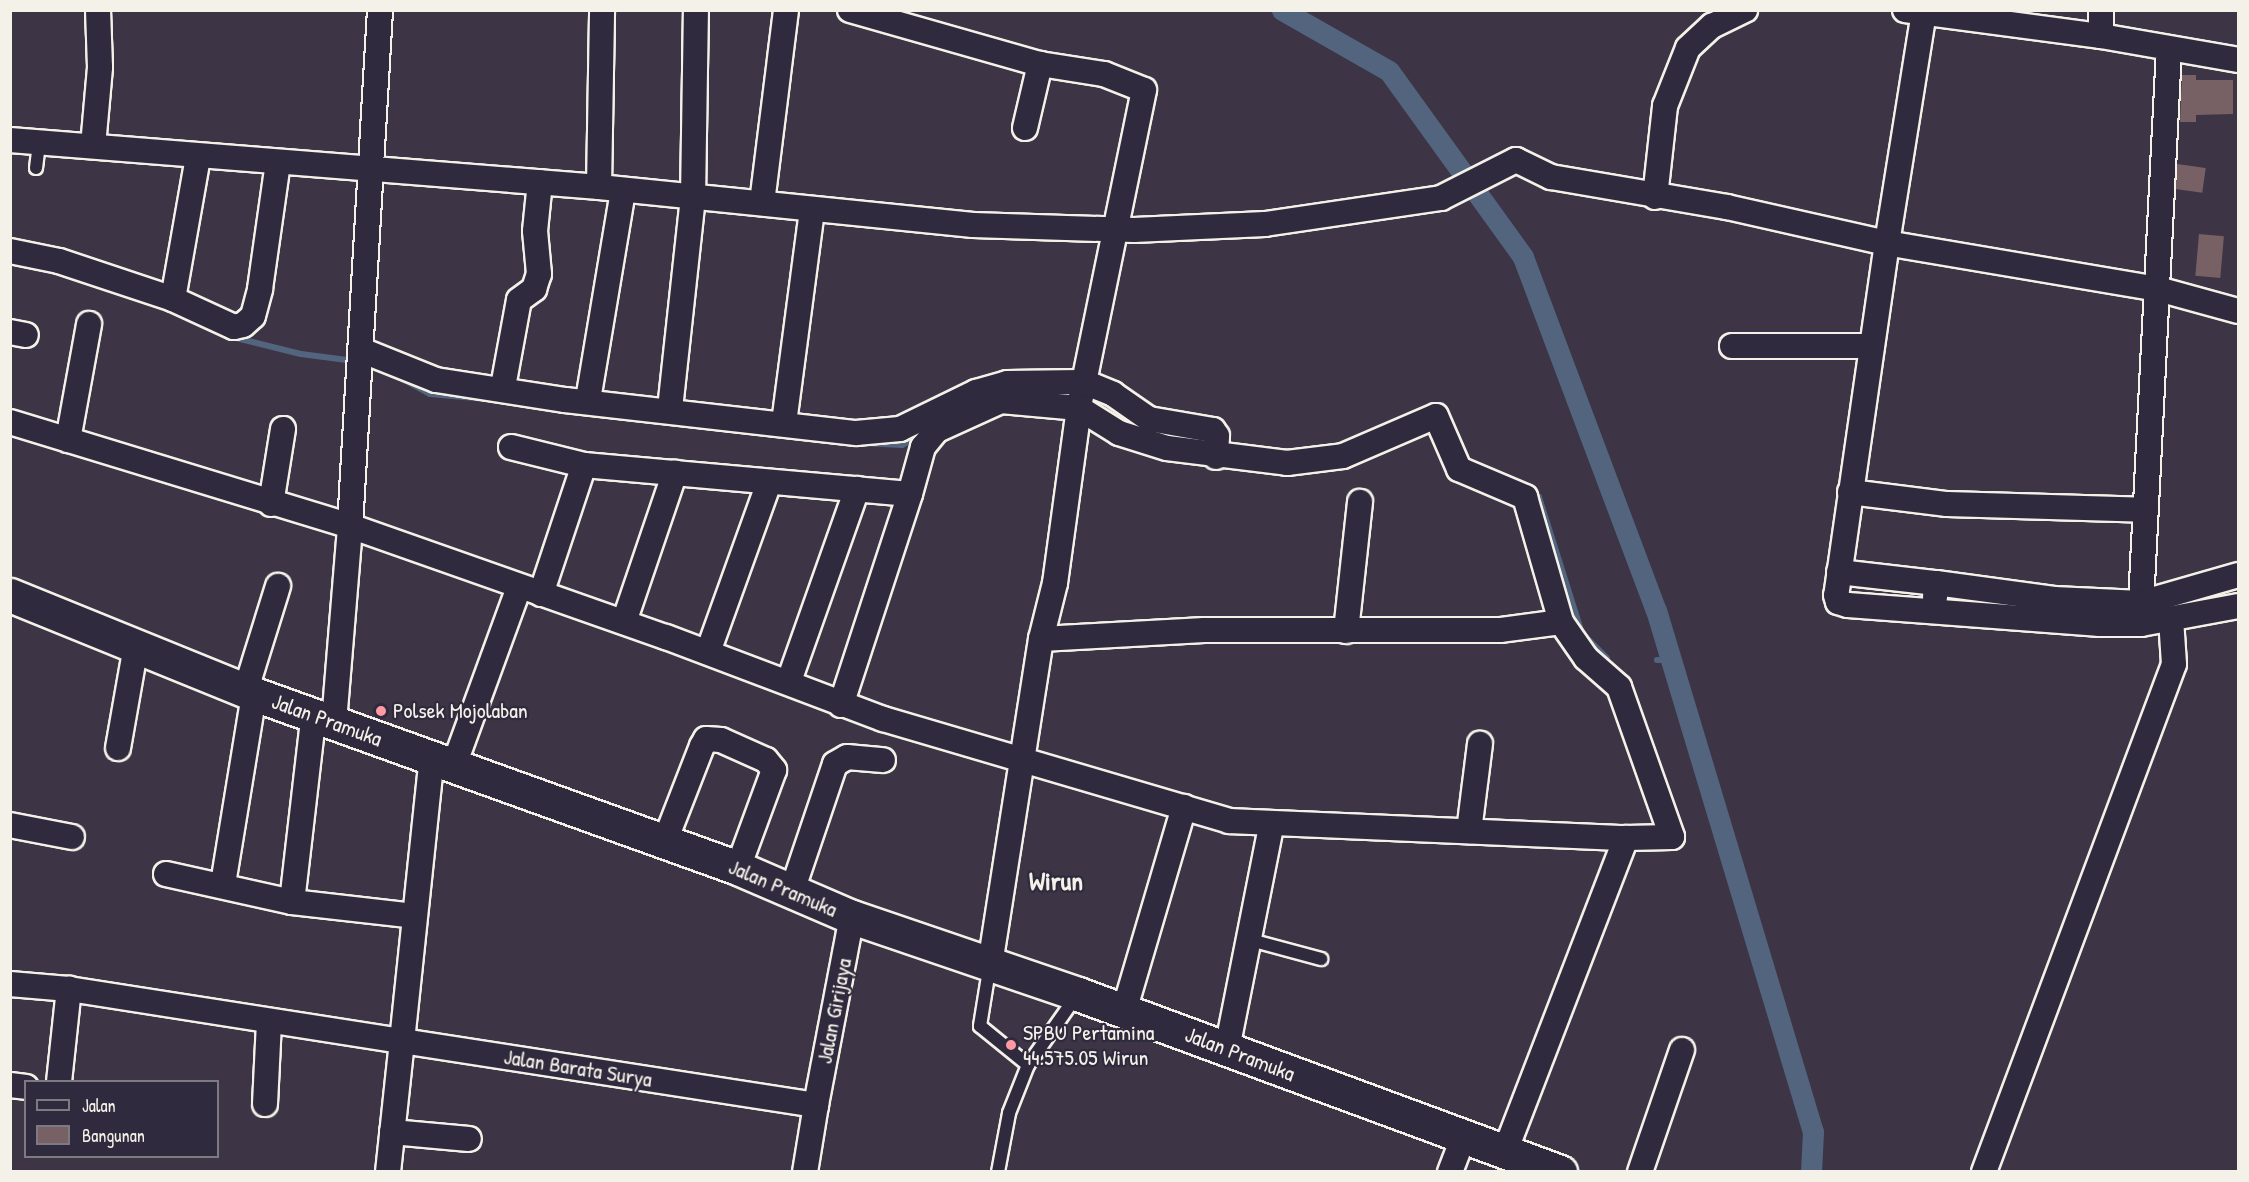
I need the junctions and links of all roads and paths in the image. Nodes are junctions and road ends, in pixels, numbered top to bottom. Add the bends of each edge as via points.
1 (98, 10) edge
2 (380, 10) edge
3 (602, 10) edge
4 (696, 10) edge
5 (786, 10) edge
6 (850, 10) edge
7 (1745, 10) edge
8 (2101, 10) edge
9 (1914, 12) edge
10 (2101, 36) junction
11 (2169, 49) junction
12 (2238, 60) edge
13 (1040, 64) junction
14 (1025, 128) dead end
15 (10, 140) edge
16 (39, 143) junction
17 (93, 146) junction
18 (198, 157) junction
19 (278, 162) junction
20 (372, 167) junction
21 (36, 168) dead end
22 (540, 182) junction
23 (599, 187) junction
24 (623, 191) junction
25 (1655, 197) junction
26 (693, 198) junction
27 (762, 203) junction
28 (812, 210) junction
29 (1114, 230) junction
30 (1887, 243) junction
31 (10, 250) edge
32 (2158, 289) junction
33 (173, 299) junction
34 (2238, 311) edge
35 (89, 324) dead end
36 (1732, 346) dead end
37 (1872, 346) junction
38 (360, 357) junction
39 (504, 387) junction
40 (1082, 395) junction
41 (588, 400) junction
42 (670, 409) junction
43 (10, 422) edge
44 (784, 423) junction
45 (283, 429) dead end
46 (69, 440) junction
47 (511, 447) dead end
48 (584, 465) junction
49 (675, 472) junction
50 (769, 483) junction
51 (857, 489) junction
52 (1850, 492) junction
53 (910, 494) junction
54 (1360, 502) dead end
55 (271, 504) junction
56 (2144, 510) junction
57 (350, 526) junction
58 (2238, 575) edge
59 (278, 586) dead end
60 (530, 591) junction
61 (10, 595) edge
62 (2238, 606) edge
63 (2141, 614) junction
64 (2172, 619) junction
65 (624, 622) junction
66 (1561, 622) junction
67 (1346, 631) junction
68 (1041, 639) junction
69 (136, 646) junction
70 (708, 652) junction
71 (789, 681) junction
72 (250, 692) junction
73 (841, 705) junction
74 (324, 717) junction
75 (1480, 744) dead end
76 (118, 748) dead end
77 (1024, 758) junction
78 (883, 760) dead end
79 (443, 761) junction
80 (1184, 807) junction
81 (10, 825) edge
82 (1271, 826) junction
83 (1469, 831) junction
84 (72, 837) dead end
85 (1626, 838) junction
86 (664, 841) junction
87 (738, 868) junction
88 (166, 874) dead end
89 (223, 884) junction
90 (792, 891) junction
91 (292, 902) junction
92 (414, 916) junction
93 (852, 917) junction
94 (1247, 939) junction
95 (1321, 959) dead end
96 (990, 963) junction
97 (10, 984) edge
98 (69, 989) junction
99 (1078, 994) junction
100 (1124, 1011) junction
101 (269, 1021) junction
102 (402, 1041) junction
103 (1227, 1049) junction
104 (1682, 1050) dead end
105 (1028, 1065) junction
106 (59, 1080) edge
107 (265, 1104) dead end
108 (816, 1105) junction
109 (392, 1132) junction
110 (1463, 1138) junction
111 (469, 1139) dead end
112 (1505, 1152) junction
113 (388, 1172) edge
114 (805, 1172) edge
115 (998, 1172) edge
116 (1450, 1172) edge
117 (1560, 1172) edge
118 (1640, 1172) edge
119 (1984, 1172) edge

1 - 17 street via 100,67
2 - 20 street
3 - 23 street
4 - 26 street
5 - 27 street
6 - 13 street
7 - 25 street via 1712,26 1688,48 1665,105
8 - 10 street
9 - 10 street
9 - 30 street
10 - 11 street
11 - 12 street
11 - 32 street
13 - 14 street
13 - 29 street via 1104,74 1144,90
15 - 16 street
16 - 17 street
16 - 21 lane
17 - 18 street
18 - 19 street
18 - 33 street
19 - 20 street
19 - 33 street via 253,316 234,327
20 - 22 street
20 - 38 street
22 - 23 street
22 - 39 street via 535,231 539,274 534,289 519,300
23 - 24 street
24 - 26 street
24 - 41 street
25 - 29 street via 1551,177 1521,161 1452,195 1265,224
25 - 30 street via 1727,207
26 - 27 street
26 - 42 street
27 - 28 street
28 - 29 street via 973,225
28 - 44 street
29 - 40 street
30 - 32 street
30 - 37 street
31 - 33 street via 59,261
32 - 34 street
32 - 56 street
35 - 46 street
36 - 37 street
37 - 52 street
38 - 39 street via 436,380
38 - 57 street
39 - 41 street
40 - 44 street via 1007,382 976,392 900,429 882,432
40 - 53 street via 1001,401 937,430 923,447
40 - 66 street via 1113,394 1149,419 1213,430 1217,451 1287,464 1331,460 1436,416 1459,469 1525,497
40 - 68 street via 1055,583
41 - 42 street
42 - 44 street
43 - 46 street
45 - 55 street
46 - 55 street
47 - 48 street
48 - 49 street
48 - 60 street
49 - 50 street
49 - 65 street
50 - 51 street
50 - 70 street
51 - 53 street
51 - 71 street
52 - 56 street via 1947,504
52 - 63 street via 1838,602 2054,599
53 - 73 street
54 - 67 street
55 - 57 street
56 - 63 street
57 - 60 street
57 - 74 street
58 - 63 street
59 - 72 street
60 - 65 street
60 - 79 street
61 - 69 main road, Jalan Pramuka
62 - 64 street
63 - 64 street
64 - 119 street via 2174,664
65 - 70 street
66 - 67 street via 1500,630
66 - 85 street via 1586,658 1619,687 1672,837
67 - 68 street via 1204,630
68 - 77 street
69 - 72 main road, Jalan Pramuka
69 - 76 street
70 - 71 street
71 - 73 street
72 - 74 main road, Jalan Pramuka
72 - 89 street
73 - 77 street
74 - 79 main road, Jalan Pramuka
74 - 91 street
75 - 83 street
77 - 80 street
77 - 96 street
78 - 90 street via 847,757 835,764
79 - 86 main road, Jalan Pramuka
79 - 92 street
80 - 82 street via 1229,821
80 - 100 street
81 - 84 street
82 - 83 street
82 - 94 street
83 - 85 street
85 - 112 street
86 - 87 main road, Jalan Pramuka
86 - 87 street via 702,746 706,739 721,740 766,760 774,770
87 - 90 main road, Jalan Pramuka
88 - 89 street
89 - 91 street
90 - 93 main road, Jalan Pramuka
91 - 92 street
92 - 102 street
93 - 96 main road, Jalan Pramuka
93 - 108 street, Jalan Girijaya
94 - 95 lane
94 - 103 street
96 - 99 main road, Jalan Pramuka
96 - 105 lane via 980,1026
97 - 98 street, Jalan Barata Surya
98 - 101 street, Jalan Barata Surya
98 - 106 street
99 - 100 main road, Jalan Pramuka
99 - 105 lane
100 - 103 main road, Jalan Pramuka
101 - 102 street, Jalan Barata Surya
101 - 107 street
102 - 108 street, Jalan Barata Surya
102 - 109 street
103 - 110 main road, Jalan Pramuka
104 - 118 street
105 - 115 lane via 1010,1113
108 - 114 street
109 - 111 street
109 - 113 street
110 - 112 main road, Jalan Pramuka
110 - 116 street
112 - 117 main road, Jalan Pramuka

